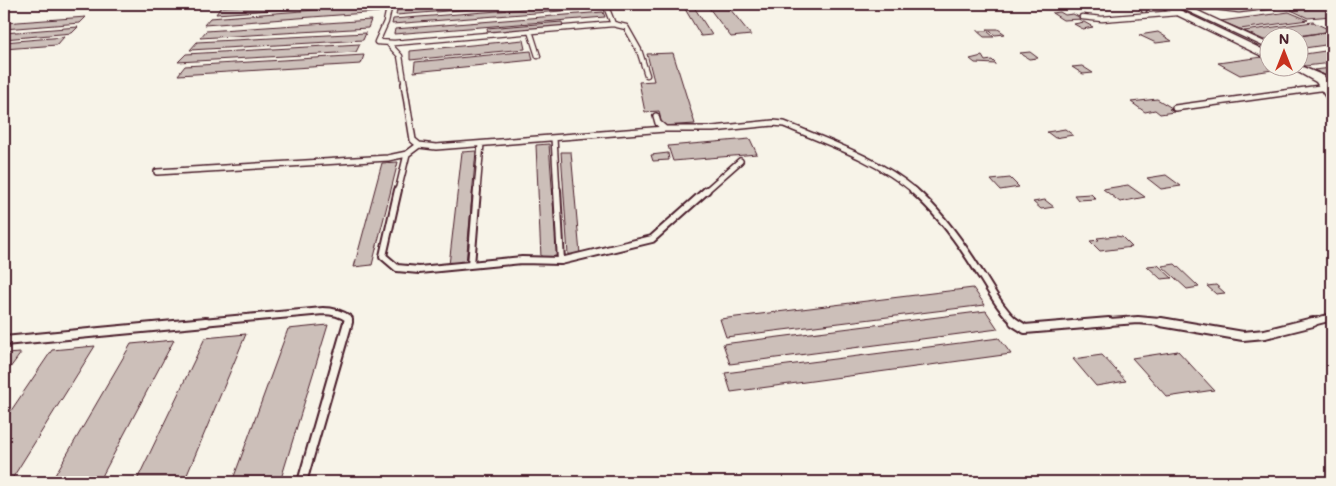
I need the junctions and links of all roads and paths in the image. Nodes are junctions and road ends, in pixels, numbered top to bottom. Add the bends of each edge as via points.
1 (390, 4) edge
2 (605, 4) edge
3 (1274, 6) dead end
4 (1170, 7) edge
5 (1144, 10) dead end
6 (1082, 17) dead end
7 (613, 24) junction
8 (530, 32) junction
9 (1258, 42) edge
10 (388, 43) junction
11 (1258, 51) edge
12 (538, 56) dead end
13 (1308, 74) edge
14 (647, 75) dead end
15 (1330, 91) edge
16 (1175, 108) dead end
17 (656, 116) dead end
18 (665, 129) junction
19 (554, 138) junction
20 (481, 144) junction
21 (419, 145) junction
22 (407, 154) junction
23 (740, 160) dead end
24 (158, 172) dead end
25 (561, 261) junction
26 (471, 265) junction
27 (1332, 317) edge
28 (4, 341) edge
29 (302, 482) edge

1 - 10 lane via 386,22 376,40
2 - 7 lane
3 - 4 lane via 1238,10
4 - 5 lane via 1142,7
4 - 6 lane via 1102,19
4 - 9 lane
4 - 11 street
7 - 8 lane
7 - 14 lane via 630,31
8 - 10 lane
8 - 12 lane
10 - 21 lane via 400,56 413,140
13 - 15 street via 1320,79
15 - 16 lane
17 - 18 lane
18 - 19 lane
18 - 27 lane via 784,124 884,170 903,181 939,218 1005,313 1025,329 1153,321 1245,336 1263,335
19 - 20 lane
19 - 25 lane
20 - 21 lane via 436,148
20 - 26 lane
21 - 22 lane
22 - 24 lane via 388,158
22 - 26 lane via 383,256 397,268 419,270
23 - 25 lane via 652,238
25 - 26 lane via 522,260
28 - 29 lane via 307,312 338,312 348,319

